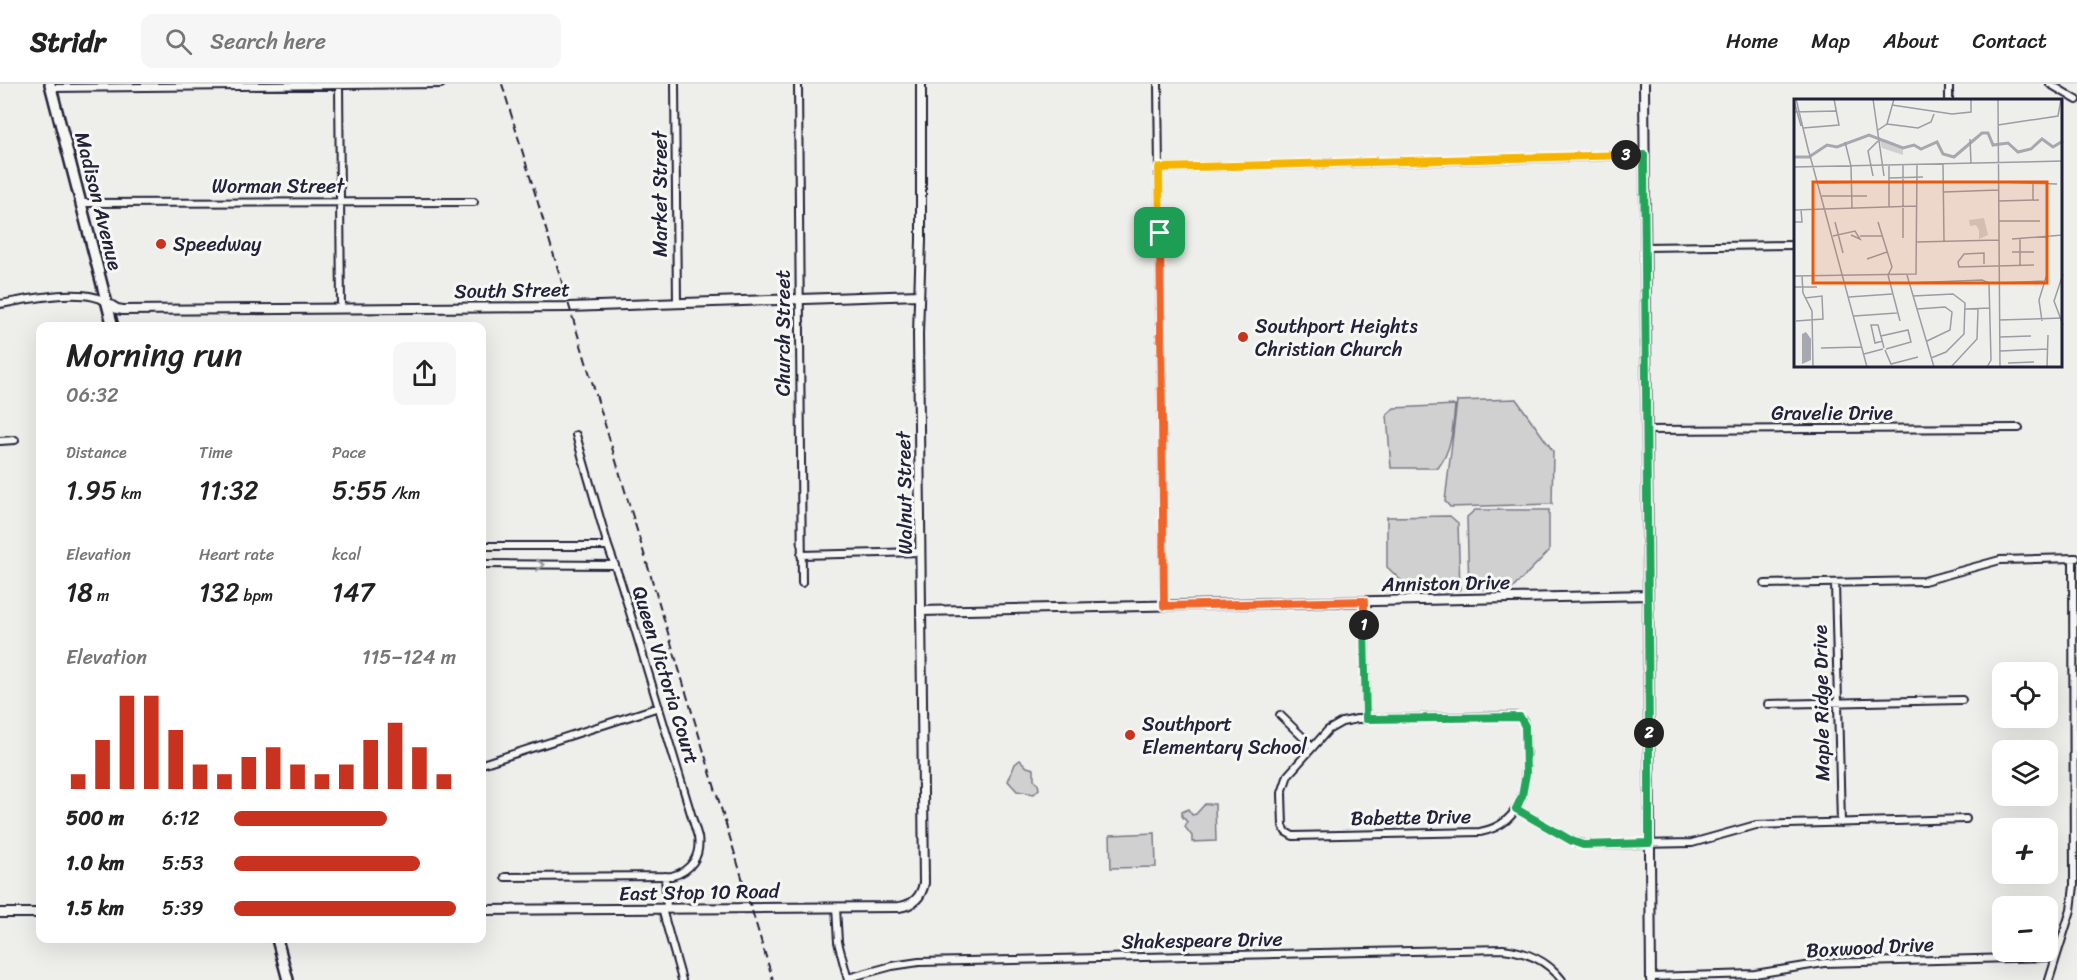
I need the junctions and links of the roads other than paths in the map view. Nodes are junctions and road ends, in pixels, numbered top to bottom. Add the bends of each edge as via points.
1 (441, 84) edge
2 (675, 84) edge
3 (798, 84) edge
4 (921, 84) edge
5 (1158, 84) edge
6 (1644, 84) edge
7 (2050, 84) edge
8 (208, 85) edge
9 (339, 85) edge
10 (51, 86) edge
11 (2077, 100) edge
12 (1644, 155) junction
13 (1159, 168) junction
14 (340, 202) junction
15 (474, 202) dead end
16 (81, 203) junction
17 (1794, 245) edge
18 (1645, 247) junction
19 (919, 295) junction
20 (799, 299) junction
21 (107, 303) junction
22 (677, 303) junction
23 (0, 304) edge
24 (341, 308) junction
25 (112, 322) edge
26 (2019, 428) dead end
27 (1646, 430) junction
28 (576, 435) dead end
29 (15, 440) dead end
30 (0, 441) edge
31 (486, 546) edge
32 (608, 546) junction
33 (921, 552) junction
34 (801, 555) junction
35 (2075, 558) edge
36 (486, 564) edge
37 (615, 565) junction
38 (802, 583) dead end
39 (1835, 583) junction
40 (1765, 584) dead end
41 (1648, 595) junction
42 (1364, 601) junction
43 (1164, 606) junction
44 (921, 611) junction
45 (2075, 678) edge
46 (1962, 700) dead end
47 (1838, 703) junction
48 (1768, 704) dead end
49 (659, 707) junction
50 (1280, 715) dead end
51 (1366, 719) junction
52 (1312, 746) junction
53 (486, 763) edge
54 (1516, 809) junction
55 (1966, 819) dead end
56 (1840, 823) junction
57 (1649, 843) junction
58 (665, 876) junction
59 (505, 877) dead end
60 (916, 900) joint
61 (836, 907) junction
62 (664, 909) junction
63 (486, 910) edge
64 (0, 913) edge
65 (36, 913) edge
66 (278, 943) edge
67 (2058, 948) edge
68 (1992, 959) edge
69 (2054, 962) edge
70 (1651, 978) edge
71 (848, 979) edge
72 (288, 980) edge
73 (682, 980) edge
74 (1562, 980) edge
75 (2049, 980) edge

1 - 9 street
2 - 22 street, Market Street
3 - 20 street, Church Street
4 - 19 street, Walnut Street
5 - 13 street
6 - 12 street
7 - 11 street
8 - 9 street
8 - 10 street
9 - 14 street
10 - 16 main road, Madison Avenue
12 - 13 street
12 - 18 street
13 - 43 street
14 - 15 street, Worman Street
14 - 16 street, Worman Street
14 - 24 street
16 - 21 main road, Madison Avenue
17 - 18 street
18 - 27 street
19 - 20 street, South Street
19 - 33 street, Walnut Street
20 - 22 street, South Street
20 - 34 street, Church Street
21 - 23 street via 86,294
21 - 24 street, South Street via 123,310
21 - 25 main road, Madison Avenue
22 - 24 street, South Street
26 - 27 street, Gravelie Drive
27 - 41 street
28 - 32 street, Queen Victoria Court
29 - 30 street
31 - 32 street
32 - 37 street, Queen Victoria Court
33 - 34 street
33 - 44 street, Walnut Street
34 - 38 street, Church Street
35 - 39 street via 2000,560 1924,580
35 - 45 street
36 -> 37 street
37 - 49 street, Queen Victoria Court
39 - 40 street
39 - 47 street, Maple Ridge Drive
41 - 42 street, Anniston Drive
41 - 57 street
42 - 43 street, Anniston Drive
42 - 51 street
43 - 44 street, Anniston Drive
44 - 60 street, Walnut Street via 924,883
45 - 67 street via 2074,886 2071,910
46 - 47 street
47 - 48 street
47 - 56 street, Maple Ridge Drive
49 - 53 street
49 - 58 street, Queen Victoria Court via 699,845 687,870
50 - 52 street
51 - 52 street via 1335,726
51 - 54 street via 1521,718 1525,726 1526,781
52 - 54 street, Babette Drive via 1290,771 1283,786 1283,826 1293,836 1480,832 1499,826
54 - 57 street via 1583,845
55 - 56 street
56 - 57 street via 1756,825 1692,843
57 - 70 street
58 - 59 street
58 - 62 street
60 - 61 street, East Stop 10 Road via 898,907
61 - 62 street, East Stop 10 Road
61 - 71 street via 838,942
62 - 63 street, East Stop 10 Road
62 - 73 street
64 - 65 street
66 - 72 main road
68 - 70 street, Boxwood Drive via 1824,963 1755,974
69 - 75 street
71 - 74 street, Shakespeare Drive via 919,962 1503,949 1529,954

